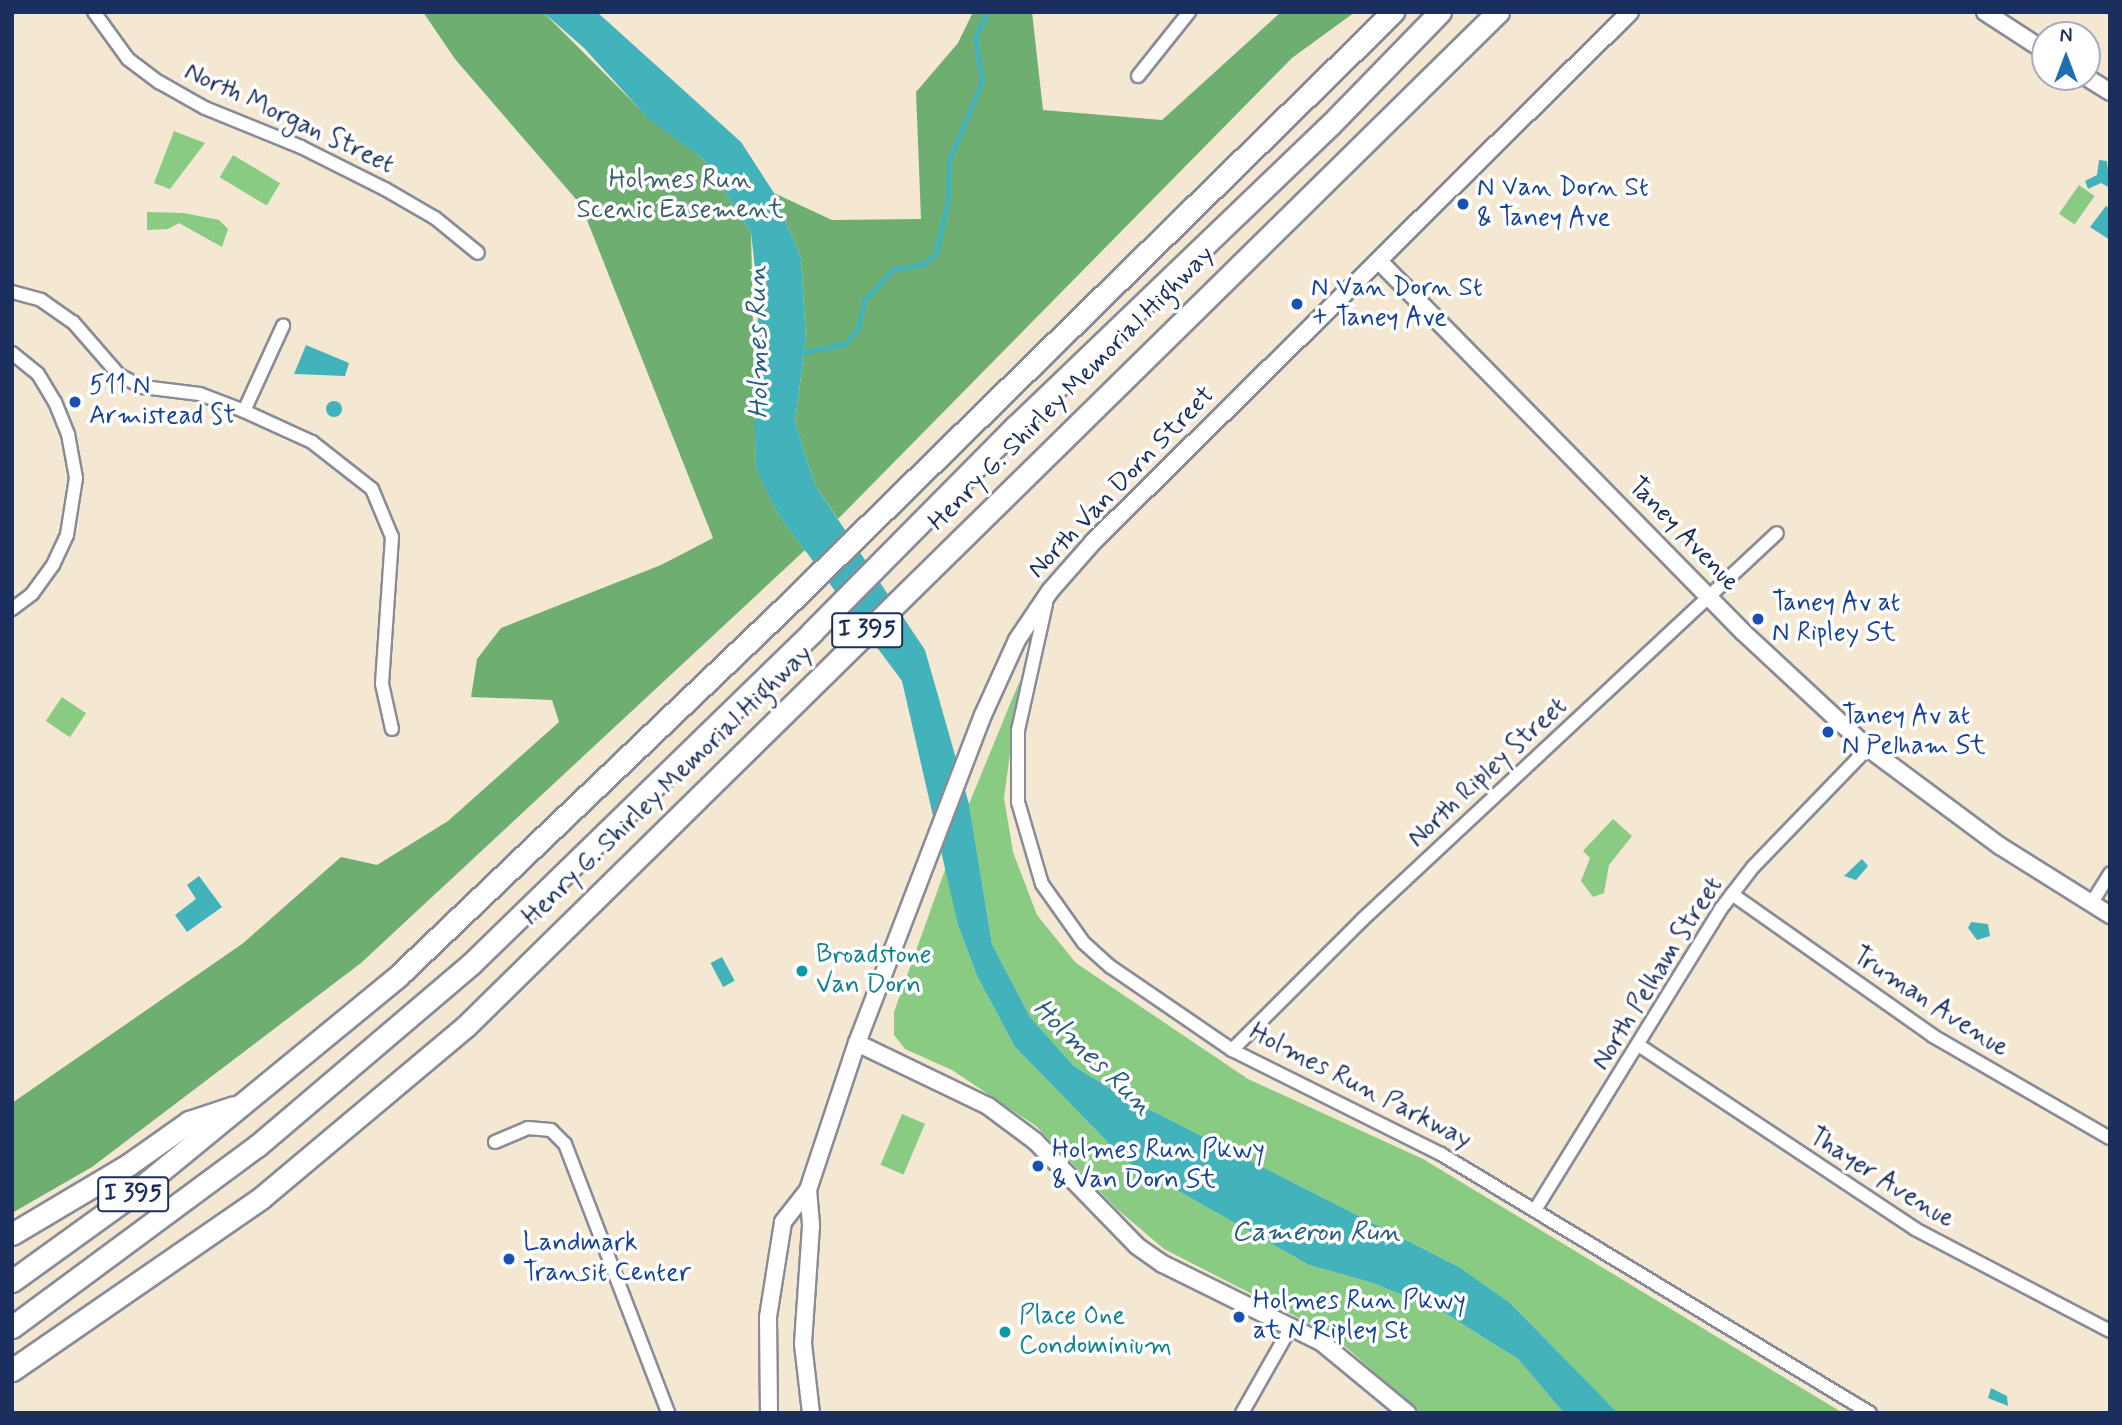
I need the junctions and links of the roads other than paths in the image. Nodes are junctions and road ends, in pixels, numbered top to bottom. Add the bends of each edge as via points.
1 (94, 12) edge
2 (1189, 12) edge
3 (1393, 12) edge
4 (1440, 12) edge
5 (1498, 12) edge
6 (1630, 12) edge
7 (1985, 12) edge
8 (2031, 42) edge
9 (1138, 76) dead end
10 (478, 253) dead end
11 (1379, 261) junction
12 (12, 292) edge
13 (283, 326) dead end
14 (12, 353) edge
15 (244, 411) junction
16 (1777, 533) dead end
17 (1050, 591) junction
18 (1710, 598) junction
19 (12, 609) edge
20 (392, 729) dead end
21 (1868, 748) junction
22 (2110, 874) edge
23 (1732, 894) junction
24 (2091, 904) junction
25 (2110, 915) edge
26 (857, 1043) junction
27 (1640, 1046) junction
28 (1232, 1050) junction
29 (249, 1101) junction
30 (2110, 1138) edge
31 (495, 1142) dead end
32 (808, 1190) junction
33 (1535, 1210) junction
34 (218, 1228) junction
35 (12, 1234) edge
36 (12, 1281) edge
37 (1292, 1325) junction
38 (12, 1327) edge
39 (2110, 1331) edge
40 (12, 1370) edge
41 (12, 1386) edge
42 (668, 1413) edge
43 (769, 1413) edge
44 (811, 1413) edge
45 (1242, 1413) edge
46 (1407, 1413) edge
47 (1870, 1413) edge

1 - 10 street, North Morgan Street via 128,59 159,82 205,108 302,147 385,189 435,218
2 - 9 street
3 - 29 highway, Henry G. Shirley Memorial Highway / I 395 via 687,701 399,975
4 - 38 highway via 1330,125 1016,426 472,963 257,1146
5 - 34 highway, Henry G. Shirley Memorial Highway / I 395 via 466,1026 340,1134
6 - 11 main road, North Van Dorn Street
7 - 8 main road
11 - 17 main road, North Van Dorn Street via 1093,542
11 - 18 main road, Taney Avenue
12 - 15 street via 41,300 73,322 119,375 143,387 200,394
13 - 15 street
14 - 19 street via 38,374 55,402 68,434 76,478 67,535 53,565 32,594
15 - 20 street via 312,442 372,489 392,537 382,684
16 - 18 street, North Ripley Street
17 - 26 main road, North Van Dorn Street via 1003,668
17 - 28 street, Holmes Run Parkway via 1027,678 1017,766 1022,827 1042,884 1070,929 1111,967
18 - 21 main road, Taney Avenue
18 - 28 street, North Ripley Street via 1363,920
21 - 23 street, North Pelham Street
21 - 24 main road, Taney Avenue via 1967,823
22 - 24 street
23 - 27 street, North Pelham Street via 1685,964
23 - 30 street, Truman Avenue via 1933,1036
24 - 25 main road, Taney Avenue
26 - 32 main road, North Van Dorn Street
26 - 37 main road via 988,1106 1035,1141 1114,1226 1163,1264
27 - 33 street, North Pelham Street
27 - 39 street, Thayer Avenue via 1915,1229
28 - 33 street, Holmes Run Parkway via 1283,1079 1413,1138
29 - 35 highway via 189,1122 128,1166
29 - 36 highway, Henry G. Shirley Memorial Highway / I 395 via 134,1193
31 - 42 street via 528,1128 551,1130 565,1144
32 - 43 main road, North Van Dorn Street via 783,1222 776,1252 768,1317
32 - 44 main road, North Van Dorn Street via 811,1226 803,1344
33 - 47 street, Holmes Run Parkway
34 - 40 highway, Henry G. Shirley Memorial Highway / I 395
34 - 41 highway
37 - 45 street
37 - 46 main road via 1353,1365

